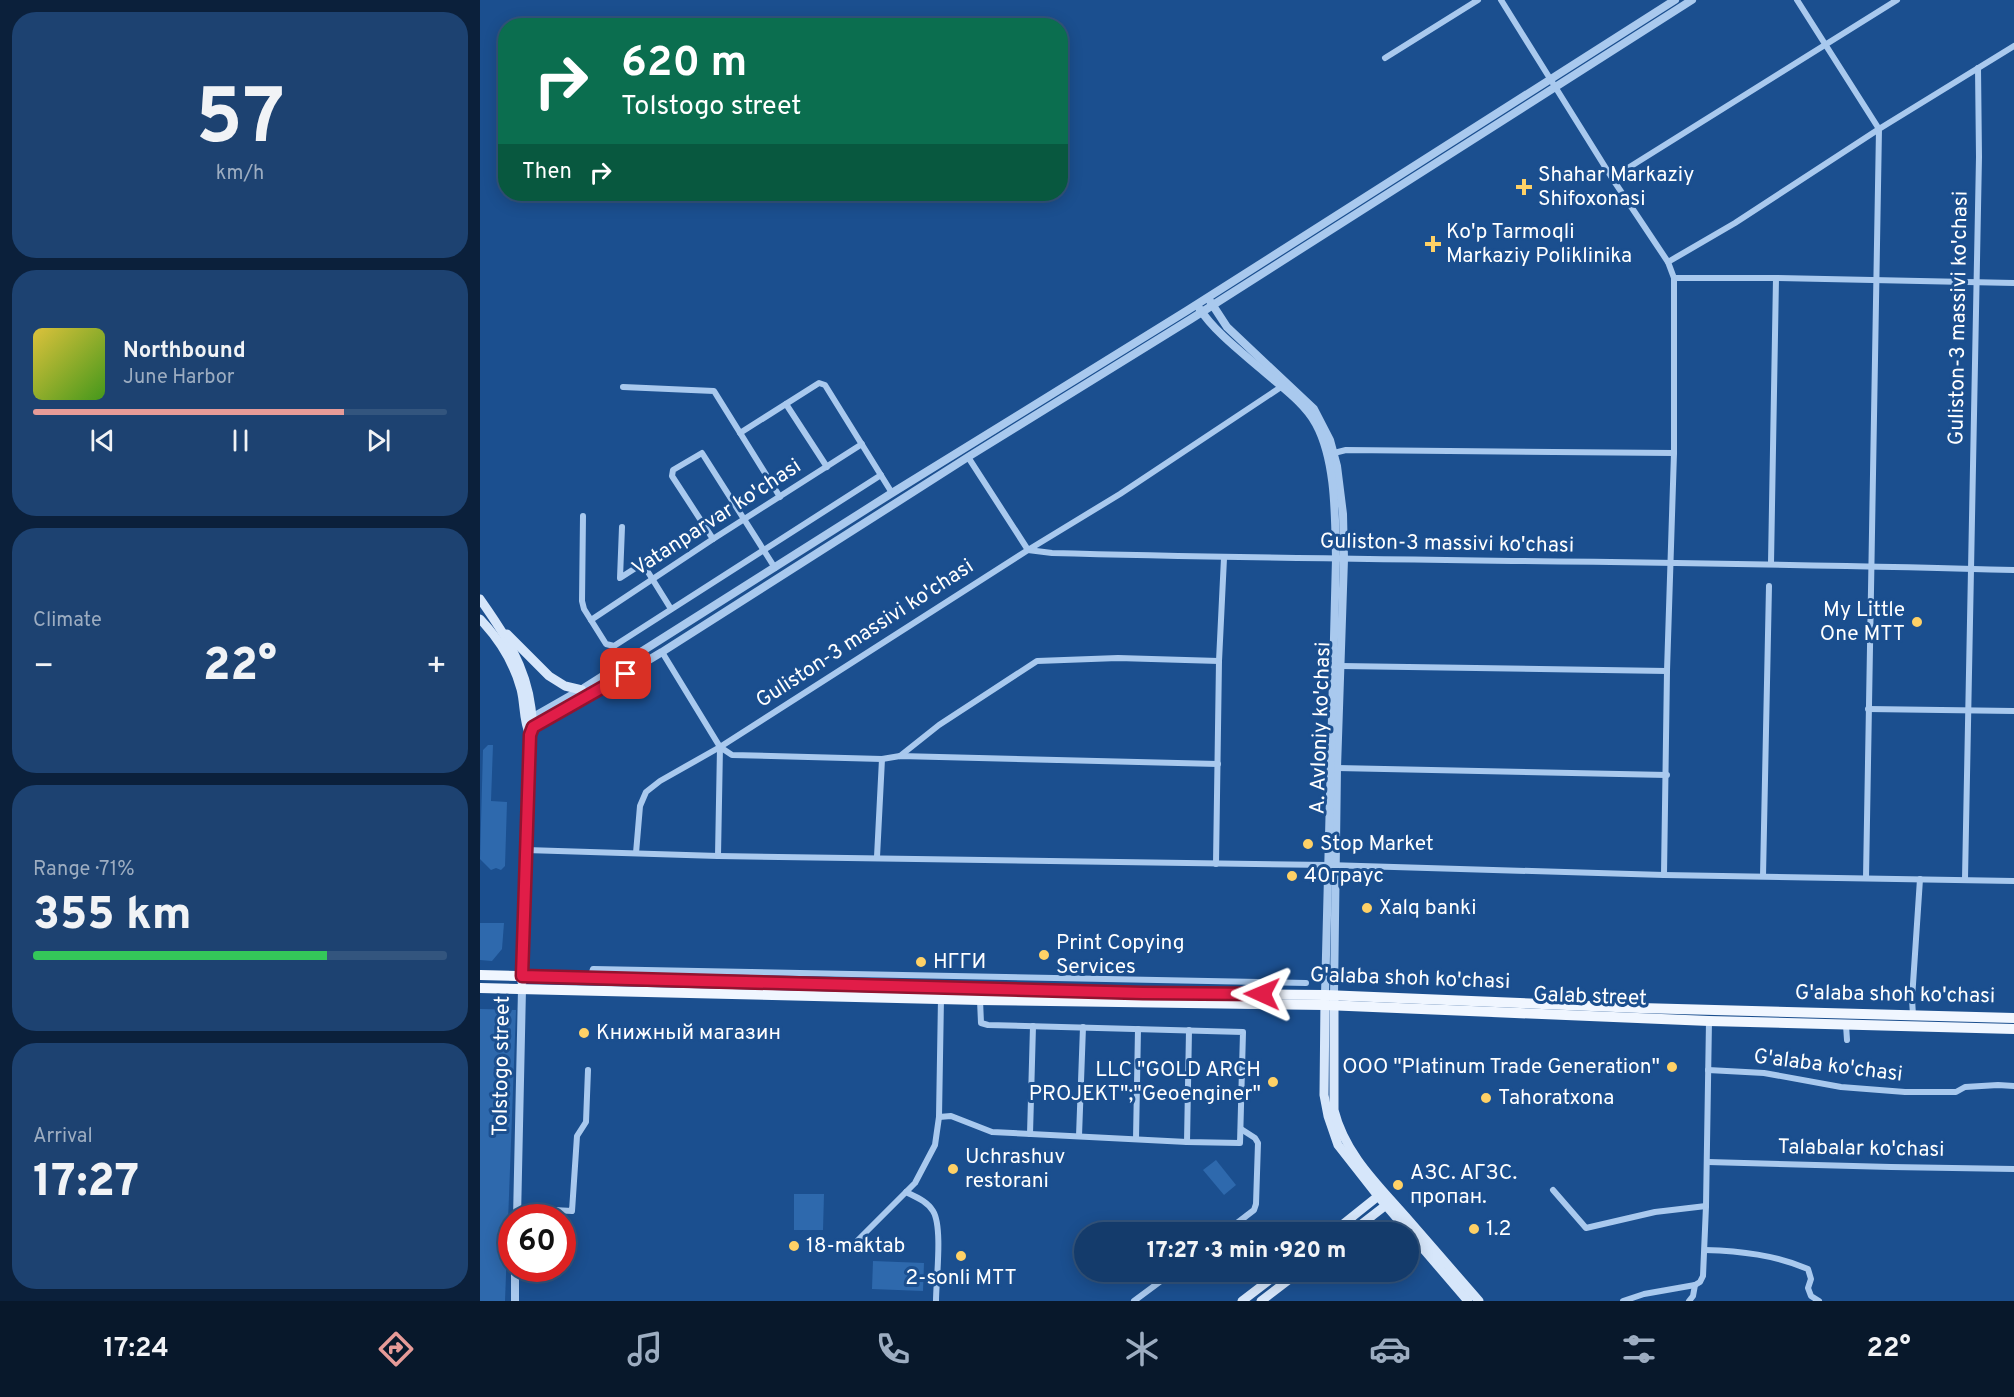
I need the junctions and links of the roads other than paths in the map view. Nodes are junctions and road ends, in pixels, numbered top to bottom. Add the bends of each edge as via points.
1 (1478, 0) edge
2 (1501, 0) edge
3 (1675, 0) edge
4 (1692, 0) edge
5 (1797, 0) edge
6 (1897, 0) edge
7 (1825, 45) junction
8 (2014, 46) edge
9 (1385, 58) dead end
10 (1978, 68) junction
11 (1550, 79) junction
12 (1555, 87) junction
13 (1879, 129) junction
14 (1612, 178) junction
15 (1668, 262) junction
16 (1674, 278) junction
17 (1776, 278) junction
18 (1876, 280) junction
19 (1977, 282) junction
20 (2014, 283) edge
21 (1208, 297) junction
22 (1197, 304) junction
23 (1212, 305) junction
24 (1202, 312) junction
25 (623, 387) dead end
26 (1281, 387) junction
27 (786, 404) junction
28 (740, 433) junction
29 (862, 444) junction
30 (1334, 453) junction
31 (1674, 453) junction
32 (968, 457) junction
33 (827, 467) junction
34 (881, 475) junction
35 (892, 493) junction
36 (780, 497) junction
37 (584, 516) dead end
38 (744, 520) junction
39 (704, 524) junction
40 (622, 527) dead end
41 (713, 539) junction
42 (763, 550) junction
43 (1028, 550) junction
44 (1224, 558) junction
45 (1340, 559) junction
46 (1670, 562) junction
47 (1771, 563) junction
48 (642, 564) junction
49 (1870, 566) junction
50 (1970, 568) junction
51 (773, 569) junction
52 (2014, 570) edge
53 (778, 578) junction
54 (651, 580) junction
55 (1769, 586) dead end
56 (480, 599) edge
57 (671, 609) junction
58 (480, 619) edge
59 (591, 620) junction
60 (502, 630) junction
61 (662, 652) junction
62 (1219, 662) junction
63 (1341, 666) junction
64 (1667, 671) junction
65 (582, 690) junction
66 (1868, 709) junction
67 (1969, 710) junction
68 (2014, 711) edge
69 (530, 726) junction
70 (720, 747) junction
71 (900, 756) junction
72 (882, 759) junction
73 (1218, 764) junction
74 (1337, 768) junction
75 (1667, 775) junction
76 (526, 850) junction
77 (636, 853) junction
78 (718, 856) junction
79 (877, 857) junction
80 (1216, 864) junction
81 (1332, 865) junction
82 (1664, 875) junction
83 (1763, 876) junction
84 (1866, 878) junction
85 (1920, 879) junction
86 (1965, 879) junction
87 (2014, 881) edge
88 (480, 975) edge
89 (522, 976) junction
90 (1306, 983) dead end
91 (480, 988) edge
92 (1260, 988) junction
93 (522, 989) junction
94 (941, 998) junction
95 (980, 1000) junction
96 (1329, 1000) junction
97 (1914, 1015) junction
98 (2014, 1018) edge
99 (1709, 1021) junction
100 (1846, 1025) junction
101 (1033, 1026) junction
102 (1083, 1028) junction
103 (1138, 1029) junction
104 (2014, 1029) edge
105 (1189, 1030) junction
106 (1847, 1040) dead end
107 (588, 1070) dead end
108 (1708, 1070) junction
109 (2014, 1086) edge
110 (939, 1117) junction
111 (1241, 1129) junction
112 (1030, 1134) junction
113 (1079, 1136) junction
114 (1136, 1139) junction
115 (1187, 1142) junction
116 (1708, 1162) junction
117 (2014, 1168) edge
118 (1553, 1190) dead end
119 (906, 1192) junction
120 (1381, 1194) junction
121 (1389, 1203) junction
122 (517, 1204) edge
123 (572, 1204) edge
124 (1706, 1206) junction
125 (1238, 1222) edge
126 (1346, 1222) edge
127 (1364, 1222) edge
128 (1705, 1250) junction
129 (847, 1251) dead end
130 (515, 1282) edge
131 (1160, 1282) edge
132 (1267, 1282) edge
133 (1286, 1282) edge
134 (1695, 1285) junction
135 (514, 1301) edge
136 (936, 1301) edge
137 (1134, 1301) edge
138 (1242, 1301) edge
139 (1261, 1301) edge
140 (1468, 1301) edge
141 (1479, 1301) edge
142 (1623, 1301) edge
143 (1689, 1301) edge
144 (1819, 1301) edge

1 - 9 street
2 - 11 street
3 - 11 street
4 - 12 street
5 - 7 street
6 - 7 street
7 - 13 street
7 - 14 street
8 - 10 street
10 - 13 street
10 - 19 street, Guliston-3 massivi ko'chasi
11 - 12 street
11 - 21 street
12 - 14 street
12 - 23 street
13 - 15 street via 1735,224
13 - 18 street
14 - 15 street
15 - 16 street
16 - 17 street
16 - 31 street
17 - 18 street
17 - 47 street
18 - 19 street
18 - 49 street
19 - 20 street
19 - 50 street, Guliston-3 massivi ko'chasi
21 - 22 street
21 - 23 street, A. Avloniy ko'chasi
22 - 24 street, A. Avloniy ko'chasi
22 - 35 street
23 - 24 street
23 - 30 street, A. Avloniy ko'chasi via 1233,334 1314,409
24 - 26 street, A. Avloniy ko'chasi
24 - 32 street
25 - 28 street via 714,391
26 - 43 street, Guliston-3 massivi ko'chasi via 1138,483
26 - 45 street, A. Avloniy ko'chasi via 1315,423 1323,441
27 - 28 street
27 - 29 street via 819,383 825,385
27 - 33 street
28 - 36 street
29 - 33 street, Vatanparvar ko'chasi
29 - 34 street
30 - 31 street
30 - 45 street, A. Avloniy ko'chasi via 1343,514
31 - 46 street
32 - 43 street
32 - 53 street
33 - 36 street, Vatanparvar ko'chasi
34 - 35 street
34 - 42 street
35 - 51 street
36 - 38 street, Vatanparvar ko'chasi
37 - 59 street via 582,601
38 - 39 street via 702,453 673,470 672,476
38 - 41 street, Vatanparvar ko'chasi
38 - 42 street
39 - 41 street
39 - 48 street
40 - 48 street via 620,578
41 - 54 street, Vatanparvar ko'chasi
42 - 51 street
42 - 57 street
43 - 44 street, Guliston-3 massivi ko'chasi
43 - 70 street, Guliston-3 massivi ko'chasi
44 - 45 street, Guliston-3 massivi ko'chasi
44 - 62 street
45 - 46 street, Guliston-3 massivi ko'chasi
45 - 63 street, A. Avloniy ko'chasi
45 - 81 street, A. Avloniy ko'chasi
46 - 47 street, Guliston-3 massivi ko'chasi
46 - 64 street
47 - 49 street, Guliston-3 massivi ko'chasi
48 - 54 street
49 - 50 street, Guliston-3 massivi ko'chasi
49 - 66 street
50 - 52 street, Guliston-3 massivi ko'chasi
50 - 67 street, Guliston-3 massivi ko'chasi
51 - 53 street
51 - 65 street
53 - 61 street
54 - 57 street
54 - 59 street, Vatanparvar ko'chasi
55 - 83 street
56 - 60 main road, Tolstogo street
57 - 59 street via 614,646 606,644
58 - 69 main road, Tolstogo street via 510,660
60 - 65 main road via 549,676
60 - 69 main road, Tolstogo street via 529,689
61 - 69 street
61 - 70 street
62 - 71 street via 1118,658 1037,661 939,724
62 - 73 street
63 - 64 street
63 - 74 street, A. Avloniy ko'chasi
64 - 75 street
65 - 69 street
66 - 67 street
66 - 84 street
67 - 68 street
67 - 86 street, Guliston-3 massivi ko'chasi
69 - 76 main road, Tolstogo street
70 - 72 street via 732,755
70 - 77 street, Guliston-3 massivi ko'chasi via 646,792 639,813
70 - 78 street
71 - 72 street
71 - 73 street
72 - 79 street
73 - 80 street
74 - 75 street
74 - 81 street, A. Avloniy ko'chasi
75 - 82 street
76 - 77 street
76 - 89 main road, Tolstogo street
77 - 78 street
78 - 79 street
79 - 80 street
80 - 81 street
81 - 82 street
81 - 96 street, A. Avloniy ko'chasi
82 - 83 street
83 - 84 street
84 - 85 street
85 - 86 street
85 - 97 street
86 - 87 street
88 - 89 main road, G'alaba shoh ko'chasi
89 - 92 main road, G'alaba shoh ko'chasi via 926,981 1143,993
89 - 93 main road, Tolstogo street
90 - 92 street
91 - 93 main road, Galab street
92 - 96 main road, G'alaba shoh ko'chasi
93 - 94 main road, Galab street
93 - 122 street, Tolstogo street
94 - 95 main road, Galab street
94 - 110 street
95 - 96 main road, Galab street
95 - 101 street via 981,1023
96 - 97 main road, G'alaba shoh ko'chasi
96 - 99 main road, Galab street
96 - 120 main road, A. Avloniy ko'chasi via 1324,1095 1328,1116 1343,1152
97 - 98 main road, G'alaba shoh ko'chasi
99 - 100 main road, Galab street
99 - 108 street
100 - 104 main road, Galab street
100 - 106 street
101 - 102 street
101 - 112 street
102 - 103 street
102 - 113 street
103 - 105 street
103 - 114 street
105 - 111 street via 1243,1032
105 - 115 street
107 - 123 street via 586,1122 577,1136
108 - 109 street, G'alaba ko'chasi via 1764,1073 1841,1087 1905,1092
108 - 116 street
110 - 112 street via 951,1116 992,1132
110 - 119 street via 935,1145
111 - 115 street via 1240,1143
111 - 125 street via 1258,1143 1257,1204
112 - 113 street
113 - 114 street
114 - 115 street
116 - 117 street, Talabalar ko'chasi
116 - 124 street
118 - 124 street via 1586,1228 1655,1212
119 - 129 street
119 - 136 street via 932,1209 938,1221
120 - 121 main road, A. Avloniy ko'chasi
120 - 126 main road
121 - 127 main road
121 - 140 main road, A. Avloniy ko'chasi
121 - 141 main road, A. Avloniy ko'chasi
124 - 128 street
128 - 134 street via 1703,1276
128 - 144 street via 1763,1254 1808,1269 1808,1288
130 - 135 street
131 - 137 street
132 - 138 main road
133 - 139 main road
134 - 142 street
134 - 143 street

